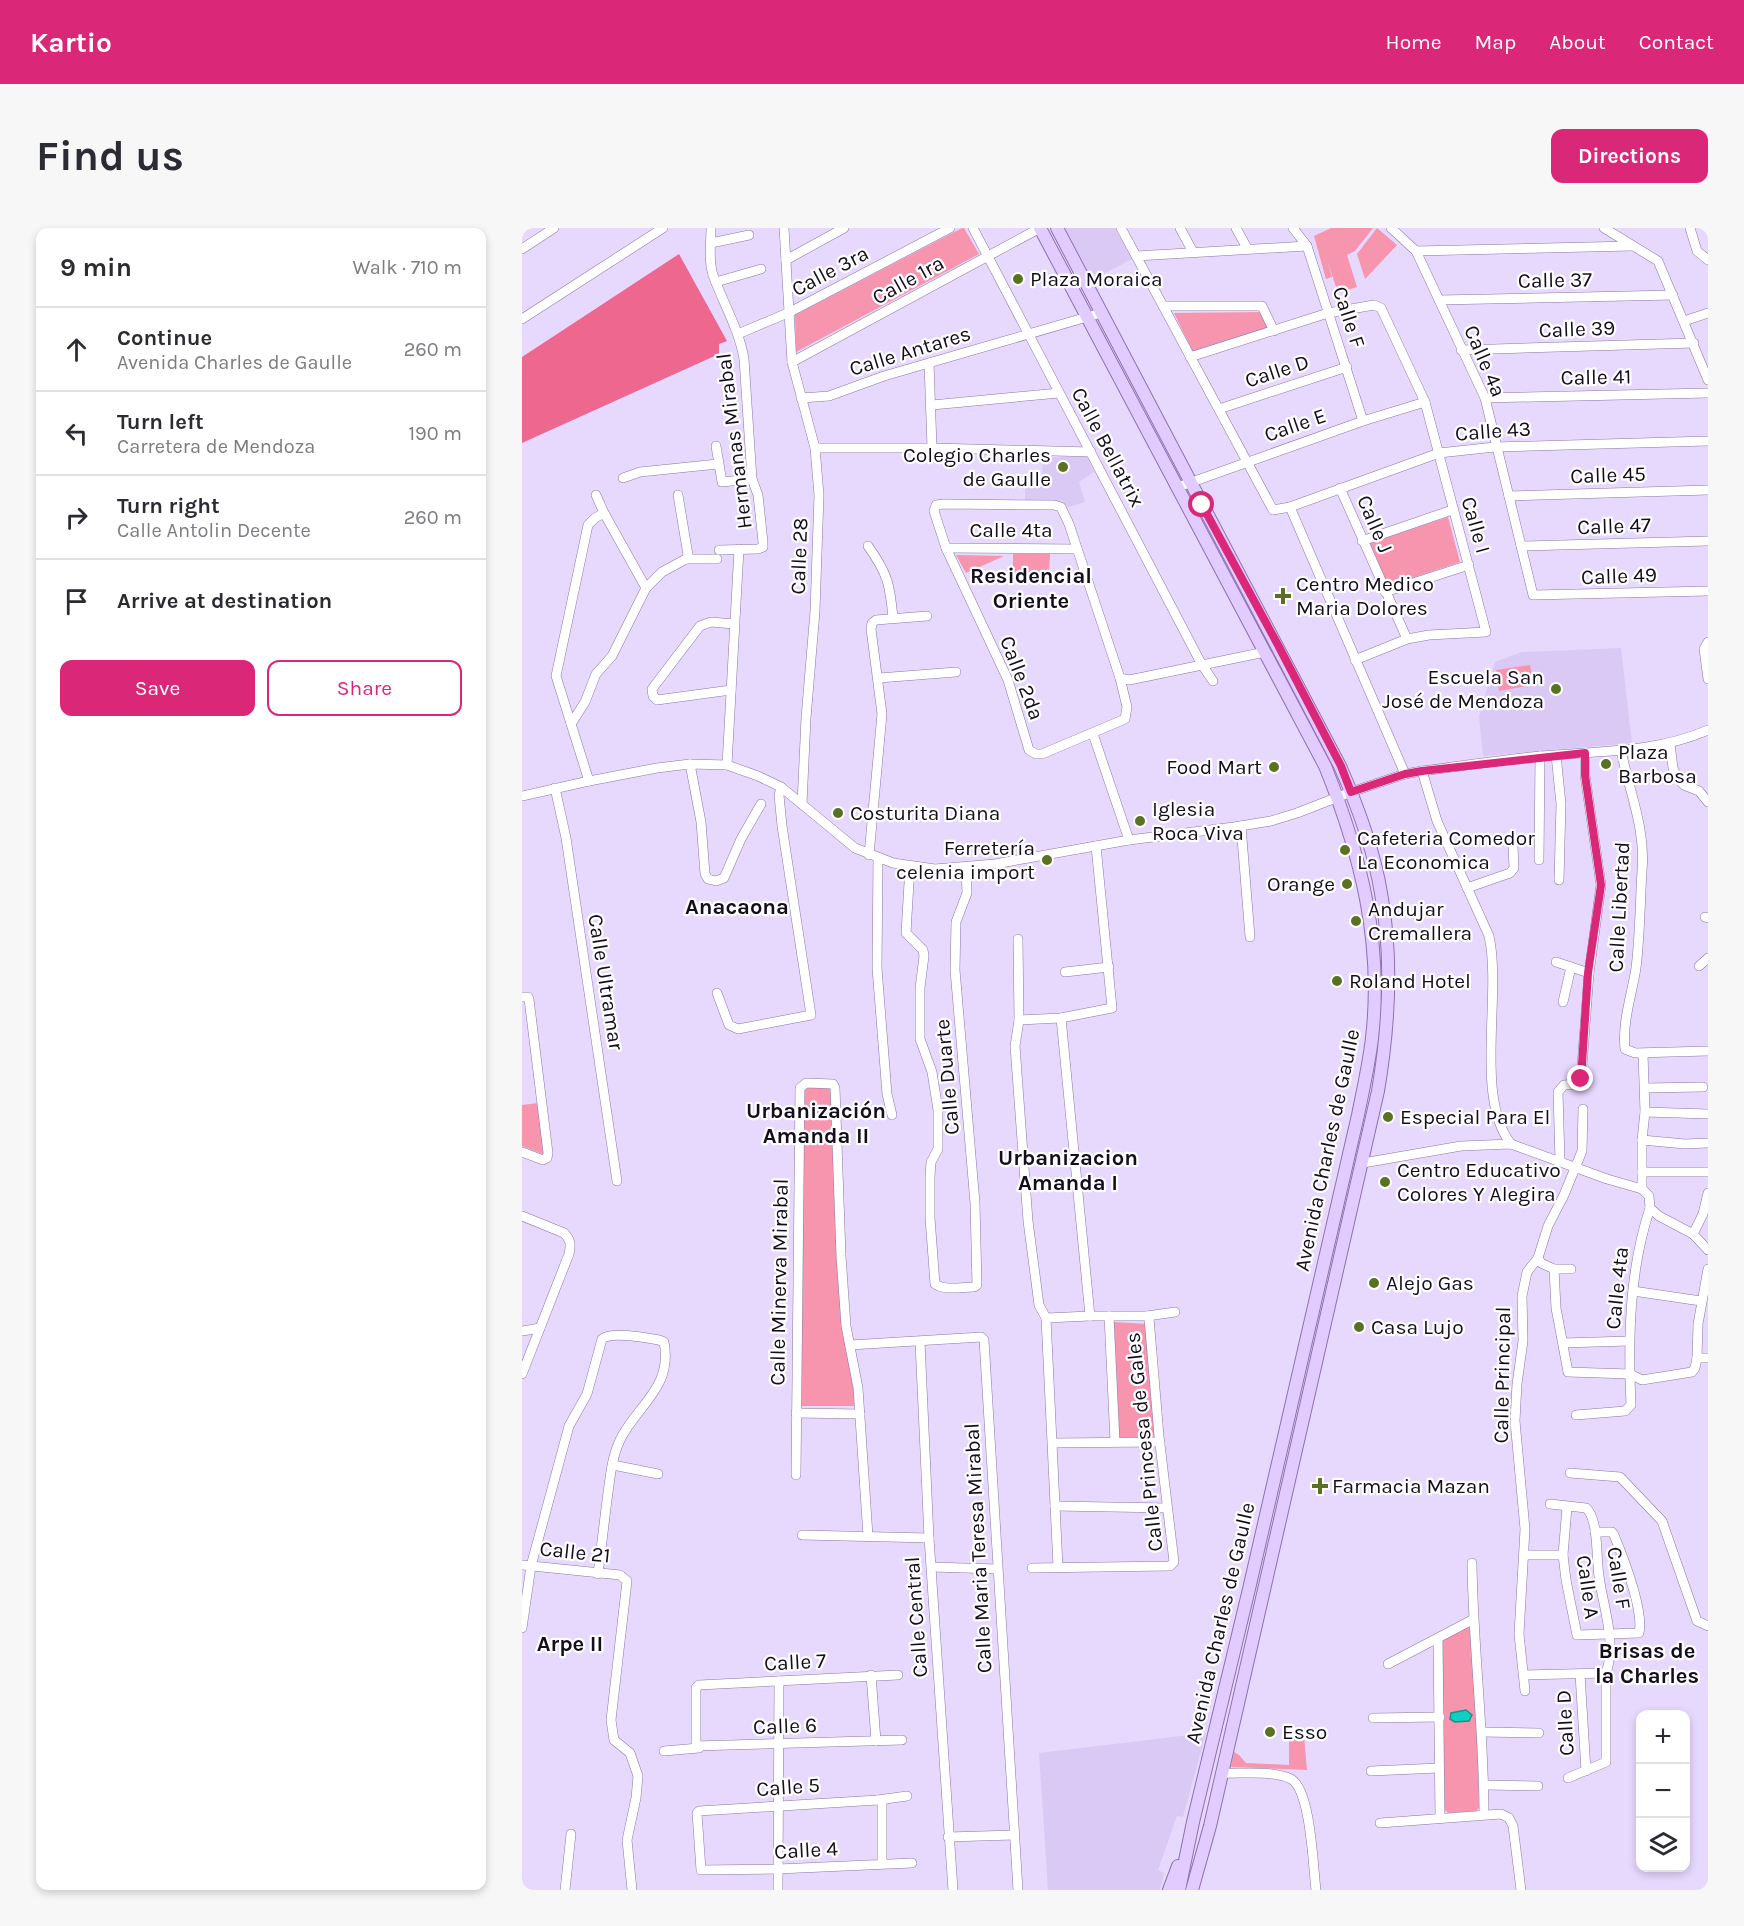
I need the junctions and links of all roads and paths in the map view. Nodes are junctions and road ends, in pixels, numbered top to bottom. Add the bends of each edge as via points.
1 (554, 228) edge
2 (663, 228) edge
3 (711, 228) edge
4 (783, 228) edge
5 (844, 228) edge
6 (950, 228) edge
7 (973, 228) edge
8 (1040, 228) edge
9 (1057, 228) edge
10 (1121, 228) edge
11 (1180, 228) edge
12 (1236, 228) edge
13 (1293, 228) edge
14 (1390, 228) edge
15 (1604, 228) edge
16 (1690, 228) edge
17 (749, 235) dead end
18 (711, 243) junction
19 (1307, 246) junction
20 (1632, 246) junction
21 (1247, 248) junction
22 (522, 249) edge
23 (1416, 251) junction
24 (1192, 252) junction
25 (1136, 256) junction
26 (988, 257) junction
27 (786, 260) junction
28 (1708, 260) edge
29 (760, 268) dead end
30 (716, 282) junction
31 (1672, 295) junction
32 (1439, 300) junction
33 (1163, 306) junction
34 (790, 312) junction
35 (1101, 313) junction
36 (1328, 313) junction
37 (1708, 313) edge
38 (1087, 318) junction
39 (522, 319) edge
40 (1684, 321) junction
41 (1274, 331) junction
42 (1029, 333) junction
43 (738, 334) junction
44 (1694, 343) junction
45 (1461, 350) junction
46 (1190, 357) junction
47 (792, 362) junction
48 (929, 363) junction
49 (1347, 367) junction
50 (1708, 381) edge
51 (1059, 393) junction
52 (1708, 393) edge
53 (801, 398) junction
54 (1485, 398) junction
55 (1425, 402) junction
56 (932, 405) junction
57 (1219, 409) junction
58 (1363, 421) junction
59 (1708, 441) edge
60 (716, 446) dead end
61 (1495, 447) junction
62 (815, 448) junction
63 (932, 448) junction
64 (1091, 452) junction
65 (1439, 453) junction
66 (1245, 461) junction
67 (718, 464) junction
68 (623, 478) dead end
69 (752, 479) junction
70 (1184, 484) junction
71 (1340, 488) junction
72 (1708, 490) edge
73 (596, 495) dead end
74 (678, 495) dead end
75 (1509, 496) junction
76 (1196, 507) junction
77 (1290, 507) junction
78 (1452, 510) junction
79 (604, 513) junction
80 (1362, 541) junction
81 (1708, 541) edge
82 (868, 546) dead end
83 (1521, 546) junction
84 (946, 548) junction
85 (739, 549) junction
86 (1077, 549) junction
87 (686, 559) junction
88 (1469, 565) junction
89 (646, 588) junction
90 (1708, 591) edge
91 (1385, 592) junction
92 (1532, 593) joint
93 (927, 616) dead end
94 (893, 618) junction
95 (734, 624) junction
96 (1407, 639) junction
97 (1708, 642) edge
98 (1265, 652) junction
99 (1355, 660) junction
100 (1202, 665) junction
101 (956, 672) dead end
102 (879, 678) junction
103 (1120, 678) junction
104 (1708, 679) edge
105 (1213, 681) dead end
106 (731, 690) junction
107 (572, 724) junction
108 (1708, 730) edge
109 (1093, 734) junction
110 (1670, 744) junction
111 (1621, 750) junction
112 (1585, 753) junction
113 (1556, 755) junction
114 (1540, 756) junction
115 (690, 764) junction
116 (727, 765) junction
117 (1422, 771) junction
118 (1405, 774) junction
119 (589, 781) junction
120 (781, 787) junction
121 (555, 788) junction
122 (1351, 792) junction
123 (522, 796) edge
124 (1338, 797) junction
125 (1708, 802) edge
126 (761, 804) dead end
127 (802, 804) junction
128 (1241, 826) junction
129 (1130, 840) junction
130 (1514, 845) dead end
131 (1096, 846) junction
132 (874, 856) junction
133 (1539, 860) dead end
134 (910, 866) junction
135 (966, 867) junction
136 (1559, 880) dead end
137 (1467, 888) junction
138 (1250, 937) dead end
139 (1018, 939) dead end
140 (1708, 958) edge
141 (1556, 962) dead end
142 (1109, 966) junction
143 (1699, 966) dead end
144 (1571, 967) junction
145 (1065, 972) dead end
146 (1588, 973) junction
147 (717, 993) dead end
148 (526, 998) edge
149 (1563, 1002) dead end
150 (1060, 1018) junction
151 (1019, 1020) junction
152 (1708, 1051) edge
153 (1643, 1054) junction
154 (1703, 1087) dead end
155 (1644, 1088) junction
156 (1583, 1109) dead end
157 (1645, 1112) junction
158 (1708, 1114) edge
159 (892, 1115) dead end
160 (1354, 1133) junction
161 (1367, 1137) junction
162 (1642, 1140) junction
163 (1708, 1143) edge
164 (1511, 1144) junction
165 (522, 1152) edge
166 (1560, 1161) junction
167 (1363, 1162) junction
168 (1574, 1167) junction
169 (1642, 1172) junction
170 (1708, 1172) edge
171 (617, 1181) dead end
172 (1642, 1189) junction
173 (1708, 1194) edge
174 (1650, 1208) junction
175 (522, 1216) edge
176 (1693, 1234) junction
177 (1708, 1250) edge
178 (1538, 1258) junction
179 (1554, 1269) junction
180 (1570, 1269) dead end
181 (1708, 1269) edge
182 (1322, 1270) junction
183 (1337, 1272) junction
184 (1633, 1290) junction
185 (1701, 1301) junction
186 (1175, 1312) dead end
187 (1090, 1316) junction
188 (1109, 1316) junction
189 (1148, 1317) junction
190 (1046, 1318) junction
191 (540, 1328) junction
192 (522, 1331) edge
193 (1629, 1341) junction
194 (920, 1342) junction
195 (1563, 1343) junction
196 (850, 1345) junction
197 (1697, 1358) junction
198 (1708, 1358) edge
199 (522, 1374) edge
200 (1630, 1374) junction
201 (796, 1413) junction
202 (860, 1414) junction
203 (1575, 1415) dead end
204 (1115, 1442) junction
205 (1160, 1442) junction
206 (1053, 1443) junction
207 (613, 1464) junction
208 (1570, 1473) dead end
209 (658, 1474) dead end
210 (796, 1475) dead end
211 (1550, 1504) dead end
212 (1055, 1506) junction
213 (1568, 1507) junction
214 (1167, 1508) junction
215 (1595, 1532) junction
216 (802, 1535) dead end
217 (868, 1536) junction
218 (929, 1538) junction
219 (1525, 1555) junction
220 (1563, 1555) junction
221 (1472, 1563) dead end
222 (526, 1565) edge
223 (932, 1567) junction
224 (1058, 1567) junction
225 (1032, 1568) dead end
226 (997, 1569) junction
227 (598, 1574) junction
228 (1472, 1620) junction
229 (1708, 1626) edge
230 (522, 1628) edge
231 (1609, 1635) junction
232 (1438, 1639) junction
233 (1388, 1664) dead end
234 (1605, 1673) junction
235 (1580, 1674) junction
236 (871, 1675) junction
237 (898, 1675) dead end
238 (1524, 1675) junction
239 (779, 1681) junction
240 (1525, 1691) dead end
241 (1440, 1717) junction
242 (1373, 1718) dead end
243 (1482, 1732) junction
244 (1539, 1733) dead end
245 (902, 1740) dead end
246 (876, 1741) junction
247 (780, 1743) junction
248 (698, 1747) junction
249 (664, 1751) dead end
250 (1439, 1768) junction
251 (1371, 1771) dead end
252 (1586, 1771) junction
253 (1221, 1773) junction
254 (1568, 1778) dead end
255 (1484, 1785) junction
256 (1538, 1786) dead end
257 (907, 1796) dead end
258 (880, 1801) junction
259 (778, 1806) junction
260 (1484, 1814) junction
261 (1440, 1817) junction
262 (1193, 1822) junction
263 (1380, 1823) dead end
264 (1210, 1826) junction
265 (571, 1834) dead end
266 (1014, 1835) junction
267 (948, 1837) junction
268 (912, 1863) dead end
269 (882, 1864) junction
270 (778, 1869) junction
271 (702, 1870) joint
272 (565, 1890) edge
273 (632, 1890) edge
274 (778, 1890) edge
275 (953, 1890) edge
276 (1018, 1890) edge
277 (1169, 1890) edge
278 (1179, 1890) edge
279 (1192, 1890) edge
280 (1200, 1890) edge
281 (1316, 1890) edge
282 (1521, 1890) edge

1 - 22 street
2 - 39 street
3 - 18 street, Hermanas Mirabal
4 - 27 street
5 - 27 street
6 - 34 street, Calle 3ra
7 - 26 street, Calle Bellatrix
8 - 26 street, Calle 1ra
8 - 38 main road, Avenida Charles de Gaulle
9 - 35 main road, Avenida Charles de Gaulle
10 - 25 street
11 - 24 street
12 - 21 street
13 - 19 street, Calle F
14 - 23 street, Calle 4a
15 - 20 street
16 - 28 street via 1697,251
17 - 18 street
18 - 30 street, Hermanas Mirabal
19 - 21 street
19 - 36 street, Calle F
20 - 23 street
20 - 31 street via 1658,261
21 - 24 street
23 - 32 street, Calle 4a
24 - 25 street
25 - 33 street
26 - 42 street, Calle Bellatrix
26 - 47 street, Calle 1ra
27 - 34 street
29 - 30 street
30 - 43 street, Hermanas Mirabal
31 - 32 street, Calle 37
31 - 40 street
32 - 45 street, Calle 4a
33 - 41 street via 1262,306
33 - 46 street
34 - 43 street, Calle 3ra
34 - 47 street, Calle 28
35 - 38 street, Calle Antares
35 - 70 main road, Avenida Charles de Gaulle
36 - 41 street
36 - 49 street, Calle F
36 - 55 street, Calle I via 1381,308
37 - 40 street
38 - 42 street, Calle Antares
38 - 70 main road, Avenida Charles de Gaulle
40 - 44 street
41 - 46 street
42 - 48 street, Calle Antares
42 - 51 street, Calle Bellatrix
43 - 69 street, Hermanas Mirabal via 744,359
44 - 45 street, Calle 39
44 - 50 street
45 - 54 street, Calle 4a
46 - 57 street
47 - 53 street, Calle 28
48 - 53 street, Calle Antares via 829,396
48 - 56 street
49 - 57 street, Calle D
49 - 58 street, Calle F
51 - 56 street
51 - 64 street, Calle Bellatrix
52 - 54 street, Calle 41
53 - 62 street, Calle 28
54 - 61 street, Calle 4a
55 - 58 street, Calle E
55 - 65 street, Calle I
56 - 63 street
57 - 66 street
58 - 66 street, Calle E
59 - 61 street, Calle 43
60 - 67 street
61 - 65 street, Calle 43
61 - 75 street, Calle 4a
62 - 63 street
62 - 127 street, Calle 28 via 819,495
63 - 64 street
64 - 100 street, Calle Bellatrix
65 - 71 street, Calle 43
65 - 78 street, Calle I
66 - 70 street, Calle E
66 - 77 street via 1273,510
67 - 68 street via 640,472
67 - 69 street via 722,482
69 - 85 street, Hermanas Mirabal via 758,495 763,547
70 - 76 main road, Avenida Charles de Gaulle
71 - 77 street, Calle 43
71 - 80 street, Calle J
72 - 75 street, Calle 45
73 - 79 street
74 - 87 street
75 - 83 street, Calle 4a
76 - 98 main road, Avenida Charles de Gaulle
76 - 122 main road, Avenida Charles de Gaulle via 1278,645
77 - 99 street
78 - 80 street
78 - 88 street, Calle I
79 - 89 street
79 - 107 street via 588,525 556,676
80 - 91 street, Calle J
81 - 83 street, Calle 47
82 - 94 street via 883,567 890,586
83 - 92 street, Calle 4a
84 - 86 street, Calle 4ta
84 - 86 street, Calle 2da via 936,505 999,504 1061,507
84 - 109 street, Calle 2da via 1008,680 1029,750 1042,754
85 - 87 street
85 - 95 street
86 - 103 street
87 - 89 street via 662,572
88 - 91 street
88 - 96 street, Calle I via 1486,632
89 - 107 street
90 - 92 street, Calle 49 via 1535,596
91 - 96 street, Calle J
93 - 94 street
94 - 102 street via 872,622
95 - 106 street
95 - 106 street via 711,622 700,626 652,689 652,696 657,699
96 - 99 street, Calle I
97 - 104 street via 1704,649
98 - 100 street
98 - 124 main road, Avenida Charles de Gaulle
99 - 118 street
100 - 103 street via 1129,680
100 - 105 street, Calle Bellatrix
101 - 102 street
102 - 132 street via 882,714
103 - 109 street via 1127,707 1125,719
106 - 116 street
107 - 119 street
108 - 110 street
109 - 129 street
110 - 111 street
110 - 125 street via 1678,779 1699,791
111 - 112 street
111 - 153 street, Calle Libertad via 1642,838 1636,968 1624,1046 1629,1052
112 - 113 street
112 - 146 street via 1601,885
113 - 114 street
113 - 136 street via 1561,804
114 - 117 street
114 - 133 street
115 - 116 street
115 - 119 street
115 - 126 street via 708,879 724,878
116 - 120 street
117 - 118 street
117 - 137 street via 1437,821
118 - 122 street
119 - 121 street
120 - 127 street
120 - 147 street via 779,808 811,1015 733,1028
121 - 123 street
121 - 171 street, Calle Ultramar via 566,838
122 - 124 street
122 - 161 main road, Avenida Charles de Gaulle via 1381,893 1387,952 1385,1043
124 - 128 street via 1297,813
124 - 160 main road, Avenida Charles de Gaulle via 1362,872 1374,949 1372,1037
127 - 132 street via 855,848
128 - 129 street
128 - 138 street
129 - 131 street
130 - 137 street via 1514,868 1510,873
131 - 135 street
131 - 142 street
132 - 134 street
132 - 159 street via 877,968
134 - 135 street
134 - 135 street, Calle Duarte via 906,933 923,950 920,1039 932,1072 938,1110 939,1149 931,1162 930,1218 935,1284 950,1288 976,1285 975,1203 955,970 956,922 966,893
137 - 164 street via 1489,936 1492,953 1490,1069 1503,1132
139 - 151 street
140 - 143 street
141 - 144 street
142 - 145 street
142 - 150 street via 1112,1008
144 - 146 street
144 - 149 street
146 - 166 street via 1581,1079 1578,1084 1564,1085 1558,1092
148 - 165 street via 548,1153 543,1160
150 - 151 street
150 - 187 street
151 - 190 street via 1015,1046 1028,1221 1039,1305
152 - 153 street
153 - 155 street
154 - 155 street
155 - 157 street
156 - 168 street, Calle Principal via 1582,1147
157 - 158 street
157 - 162 street
160 - 161 main road
160 - 182 main road, Avenida Charles de Gaulle
161 - 167 main road, Avenida Charles de Gaulle
162 - 163 street
162 - 169 street
164 - 166 street
164 - 167 street via 1461,1146
166 - 168 street
167 - 183 main road, Avenida Charles de Gaulle
168 - 172 street
168 - 178 street, Calle Principal
169 - 170 street
169 - 172 street
172 - 174 street via 1649,1196
173 - 176 street
174 - 176 street
174 - 184 street, Calle 4ta via 1641,1234
175 - 191 street via 564,1233 570,1243
176 - 177 street
178 - 179 street
178 - 219 street, Calle Principal via 1527,1272 1522,1296 1523,1341 1516,1384
179 - 180 street
179 - 195 street
181 - 185 street
182 - 183 main road
182 - 262 main road, Avenida Charles de Gaulle
183 - 253 main road, Avenida Charles de Gaulle
184 - 185 street
184 - 193 street, Calle 4ta
185 - 197 street
186 - 189 street
187 - 188 street
187 - 190 street
188 - 189 street
188 - 204 street
189 - 205 street, Calle Princesa de Gales
190 - 206 street
191 - 192 street
191 - 199 street
193 - 195 street
193 - 200 street, Calle 4ta
194 - 196 street, Calle Maria Teresa Mirabal
194 - 218 street, Calle Central
194 - 226 street, Calle Maria Teresa Mirabal via 981,1337 984,1340
195 - 200 street via 1570,1373
196 - 201 street, Calle Minerva Mirabal via 841,1256 835,1088 833,1084 806,1083 800,1088
196 - 202 street
197 - 198 street
197 - 200 street via 1692,1372 1642,1380
200 - 203 street, Calle 4ta via 1629,1409
201 - 202 street
201 - 210 street, Calle Minerva Mirabal
202 - 217 street
204 - 205 street
204 - 206 street
205 - 214 street, Calle Princesa de Gales
206 - 212 street
207 - 209 street
207 - 222 street via 621,1439 654,1394 664,1372 664,1342 659,1340 606,1335 602,1339 587,1394 569,1426
207 - 227 street
208 - 229 street via 1620,1477 1662,1521 1697,1621
211 - 213 street, Calle F
212 - 214 street
212 - 224 street
213 - 215 street, Calle F via 1590,1511
213 - 220 street, Calle A
214 - 224 street, Calle Princesa de Gales via 1174,1562 1170,1566
215 - 231 street, Calle F
215 - 231 street via 1612,1532 1625,1561 1638,1610 1639,1633
216 - 217 street
217 - 218 street
218 - 223 street, Calle Central
219 - 220 street
219 - 238 street, Calle Principal via 1519,1634
220 - 231 street, Calle A via 1578,1635
221 - 228 street
222 - 227 street, Calle 21
222 - 230 street
223 - 226 street
223 - 267 street, Calle Central
224 - 225 street
226 - 266 street, Calle Maria Teresa Mirabal
227 - 273 street, Calle 21 via 624,1577 627,1581 611,1720 614,1740 630,1753 638,1776 627,1840
228 - 232 street
228 - 243 street
231 - 234 street, Calle F via 1609,1664
232 - 233 street
232 - 241 street
234 - 235 street
234 - 252 street, Calle F via 1605,1763
235 - 238 street
235 - 252 street, Calle D
236 - 237 street, Calle 7
236 - 239 street, Calle 7
236 - 246 street
238 - 240 street, Calle Principal
239 - 247 street
239 - 248 street, Calle 7 via 699,1685
241 - 242 street
241 - 250 street
243 - 244 street
243 - 255 street
245 - 246 street, Calle 6
246 - 247 street, Calle 6
247 - 248 street, Calle 6
247 - 259 street
248 - 249 street, Calle 6
250 - 251 street
250 - 261 street
252 - 254 street
253 - 264 main road, Avenida Charles de Gaulle
253 - 281 street via 1275,1775 1293,1780 1300,1788 1306,1804
255 - 256 street
255 - 260 street
257 - 258 street, Calle 5
258 - 259 street, Calle 5
258 - 269 street
259 - 270 street
259 - 271 street, Calle 5 via 699,1811
260 - 261 street
260 - 282 street via 1501,1814 1514,1826
261 - 263 street
262 - 277 main road
262 - 278 main road, Avenida Charles de Gaulle
264 - 279 main road, Avenida Charles de Gaulle
264 - 280 main road
265 - 272 street
266 - 267 street
266 - 276 street, Calle Maria Teresa Mirabal
267 - 275 street, Calle Central
268 - 269 street, Calle 4
269 - 270 street, Calle 4
270 - 271 street, Calle 4
270 - 274 street

